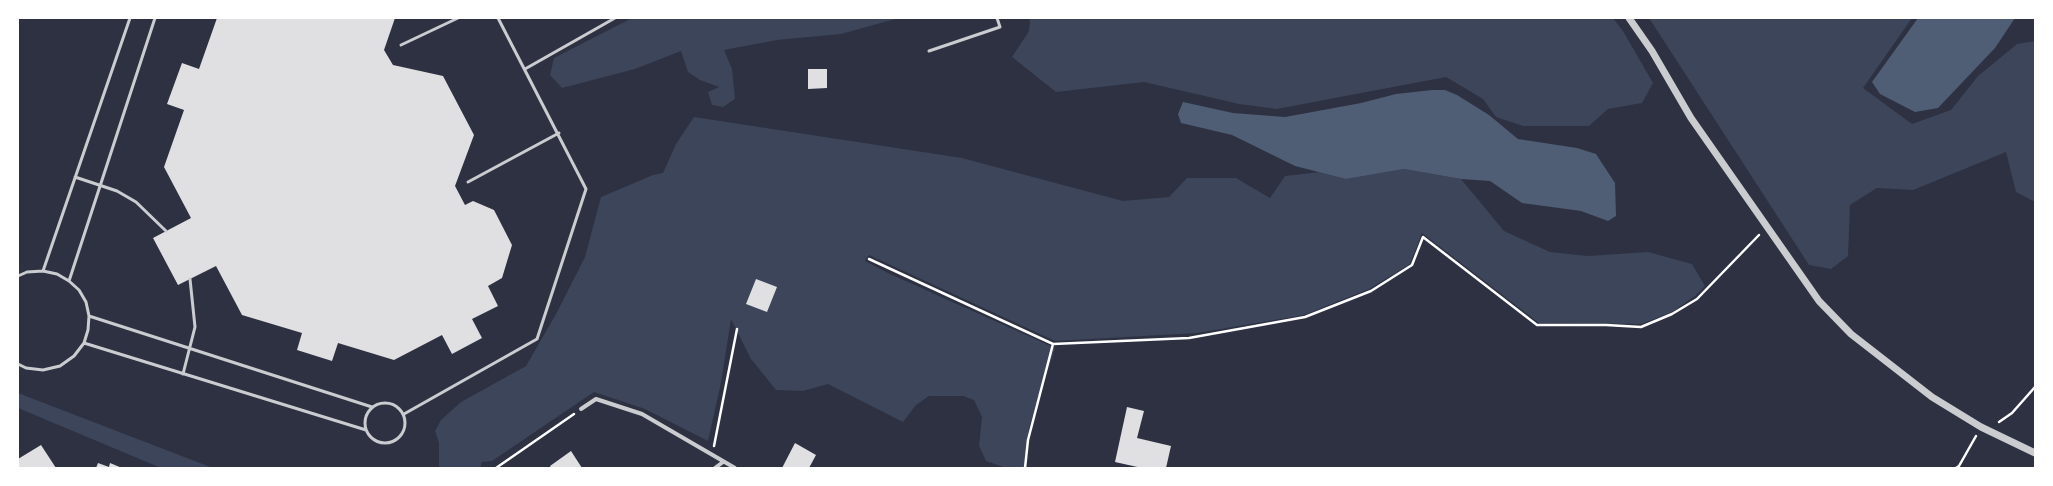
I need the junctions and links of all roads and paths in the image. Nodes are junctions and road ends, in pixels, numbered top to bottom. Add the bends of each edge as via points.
1 (130, 18) edge
2 (155, 18) edge
3 (458, 18) edge
4 (498, 18) edge
5 (615, 18) edge
6 (997, 18) edge
7 (1629, 18) edge
8 (401, 45) dead end
9 (929, 51) dead end
10 (525, 69) junction
11 (559, 133) junction
12 (76, 177) junction
13 (468, 182) dead end
14 (101, 185) junction
15 (1766, 227) junction
16 (166, 231) dead end
17 (869, 259) dead end
18 (43, 271) junction
19 (18, 276) edge
20 (190, 279) dead end
21 (69, 281) junction
22 (89, 316) junction
23 (737, 329) dead end
24 (84, 343) junction
25 (1053, 344) junction
26 (190, 348) junction
27 (18, 364) edge
28 (183, 374) junction
29 (2035, 387) edge
30 (372, 407) junction
31 (581, 409) joint
32 (404, 414) junction
33 (1981, 427) junction
34 (366, 430) junction
35 (2035, 453) edge
36 (723, 462) junction
37 (496, 468) edge
38 (715, 468) edge
39 (735, 468) edge
40 (1025, 468) edge
41 (1956, 468) edge

1 - 12 lane
2 - 14 lane
3 - 8 lane
4 - 10 lane
5 - 10 lane
6 - 9 lane via 1000,27
7 - 15 street via 1652,51 1691,118
10 - 11 lane
11 - 13 lane
11 - 32 lane via 586,189 537,339
12 - 14 lane
12 - 18 lane
14 - 16 lane via 136,202
14 - 21 lane
15 - 25 path via 1697,298 1672,314 1641,327 1538,325 1423,237 1412,265 1371,291 1305,317 1189,338
15 - 33 street via 1819,301 1851,334 1932,397
17 - 25 path
18 - 19 lane
18 - 21 lane via 57,274
20 - 26 lane via 195,327
21 - 22 lane via 79,290 86,302
22 - 24 lane
22 - 26 lane
23 - 36 path via 714,446 714,453
24 - 27 lane via 74,356 60,366 43,370 26,368
24 - 28 lane
25 - 40 path via 1028,440
26 - 28 lane
26 - 30 lane
28 - 34 lane
29 - 33 path via 2002,421
30 - 32 lane via 384,402 390,403 396,405
30 - 34 lane via 365,418
31 - 36 street via 596,399 642,414
31 - 37 path
32 - 34 lane via 405,427 399,438 393,442 380,443
33 - 35 street
33 - 41 path via 1960,466
36 - 38 street
36 - 39 street

